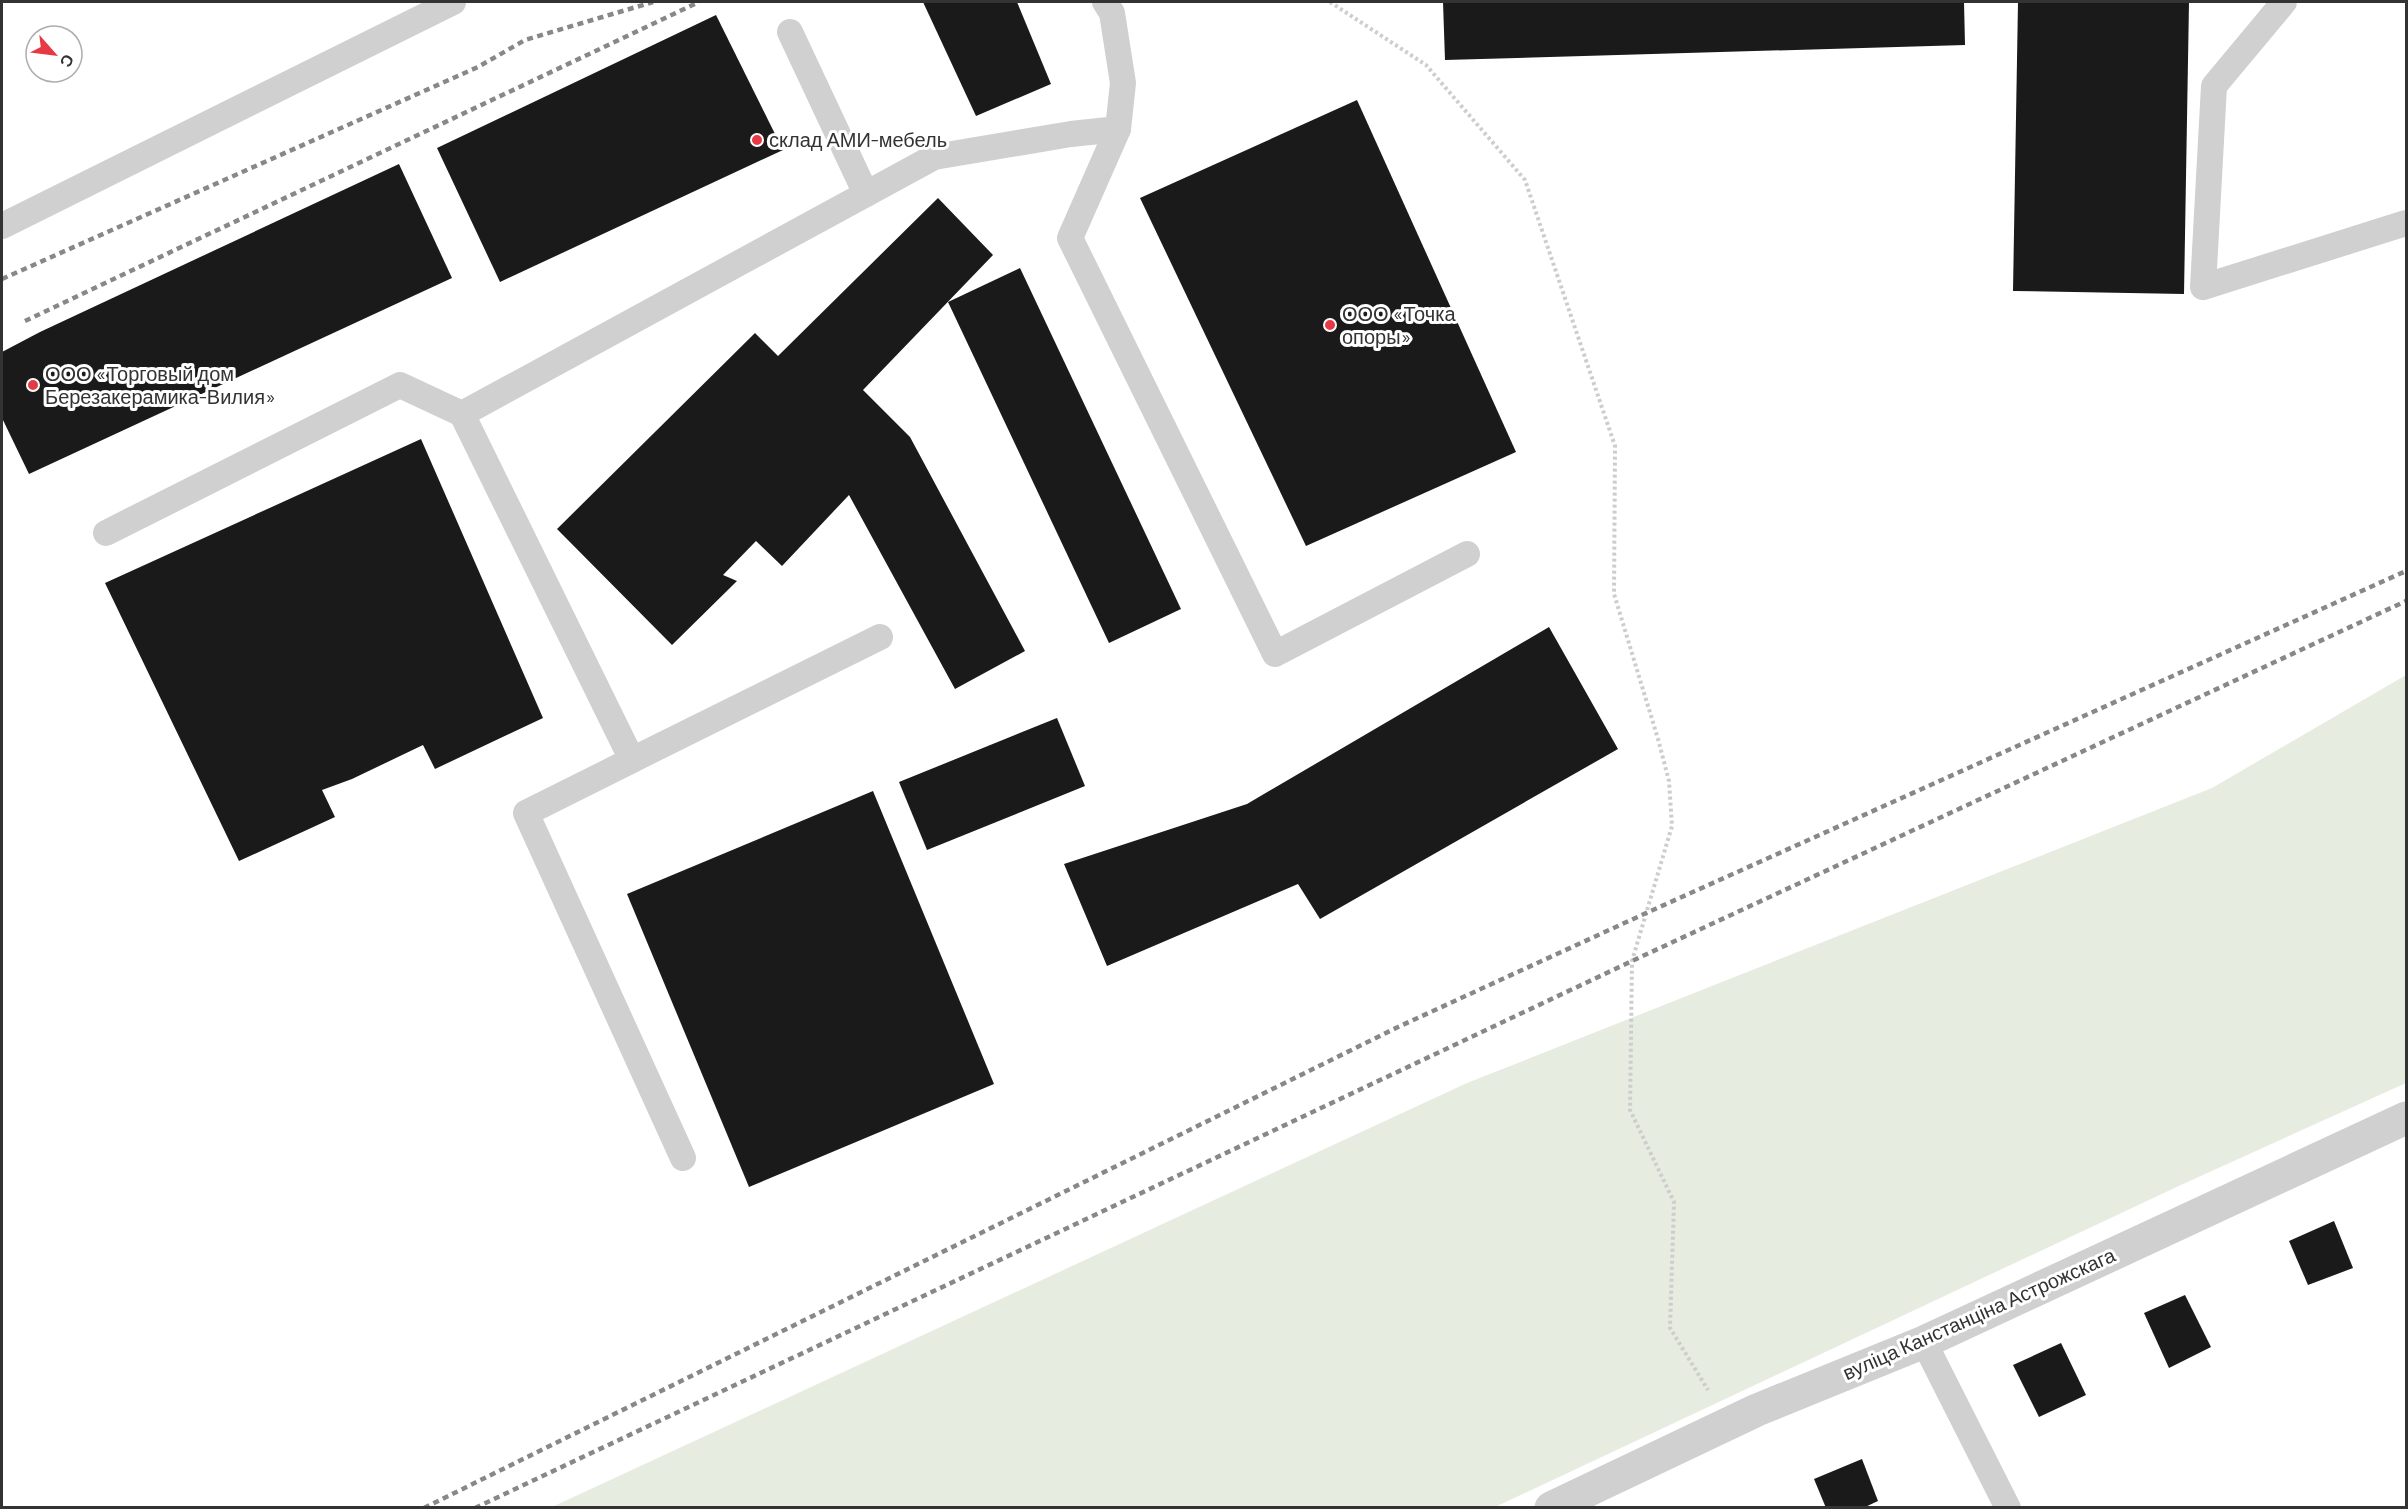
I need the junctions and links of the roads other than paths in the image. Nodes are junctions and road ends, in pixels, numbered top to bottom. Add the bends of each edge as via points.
1 (453, 2) edge
2 (1105, 2) edge
3 (2284, 2) edge
4 (790, 32) dead end
5 (1118, 129) junction
6 (866, 194) junction
7 (2406, 223) edge
8 (2, 226) edge
9 (462, 414) junction
10 (106, 533) dead end
11 (1467, 554) dead end
12 (880, 637) dead end
13 (632, 760) junction
14 (2406, 1118) edge
15 (683, 1158) dead end
16 (1924, 1342) junction
17 (1551, 1508) edge
18 (2008, 1508) edge

1 - 8 lane
2 - 5 lane via 1113,13 1123,83
3 - 7 lane via 2214,86 2203,287
4 - 6 lane
5 - 6 lane via 934,157
5 - 11 lane via 1070,238 1275,654
6 - 9 lane
9 - 10 lane via 400,385
9 - 13 lane
12 - 13 lane
13 - 15 lane via 526,813
14 - 16 street, вуліца Канстанціна Астрожскага
16 - 17 street, вуліца Канстанціна Астрожскага via 1757,1410
16 - 18 lane

